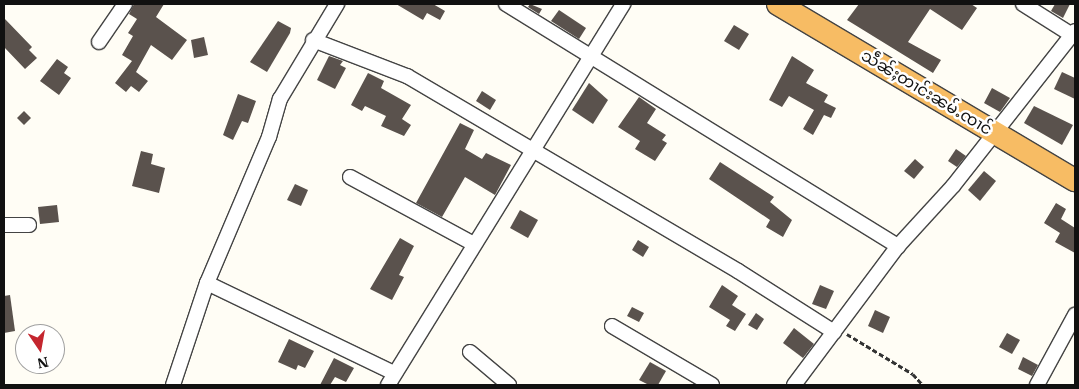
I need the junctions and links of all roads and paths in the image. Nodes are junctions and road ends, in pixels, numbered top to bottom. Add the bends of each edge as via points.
1 (125, 4) edge
2 (337, 4) edge
3 (506, 4) edge
4 (623, 4) edge
5 (778, 4) edge
6 (1023, 4) edge
7 (1074, 33) edge
8 (313, 40) junction
9 (99, 42) dead end
10 (591, 56) junction
11 (994, 132) junction
12 (531, 148) junction
13 (350, 177) dead end
14 (1075, 180) edge
15 (4, 225) edge
16 (28, 225) dead end
17 (474, 244) junction
18 (898, 246) junction
19 (207, 283) junction
20 (1075, 315) edge
21 (612, 326) dead end
22 (836, 330) junction
23 (470, 352) dead end
24 (391, 379) edge
25 (173, 385) edge
26 (509, 385) edge
27 (712, 385) edge
28 (794, 385) edge
29 (923, 385) edge
30 (1037, 385) edge

1 - 9 street
2 - 8 street
3 - 10 street
4 - 10 street
5 - 11 highway, သဵၼ်ႈတၢင်းၼမ်ႉၸၢင်
6 - 7 street
7 - 11 street
8 - 12 street via 407,76
8 - 19 street via 280,99 269,137
10 - 12 street
10 - 18 street
11 - 14 highway, သဵၼ်ႈတၢင်းၼမ်ႉၸၢင်
11 - 18 street via 953,186
12 - 17 street
12 - 22 street
13 - 17 street
15 - 16 street
17 - 24 street
18 - 22 street
19 - 24 street
19 - 25 street
20 - 30 street
21 - 27 street
22 - 28 street
22 - 29 path via 913,374
23 - 26 street

